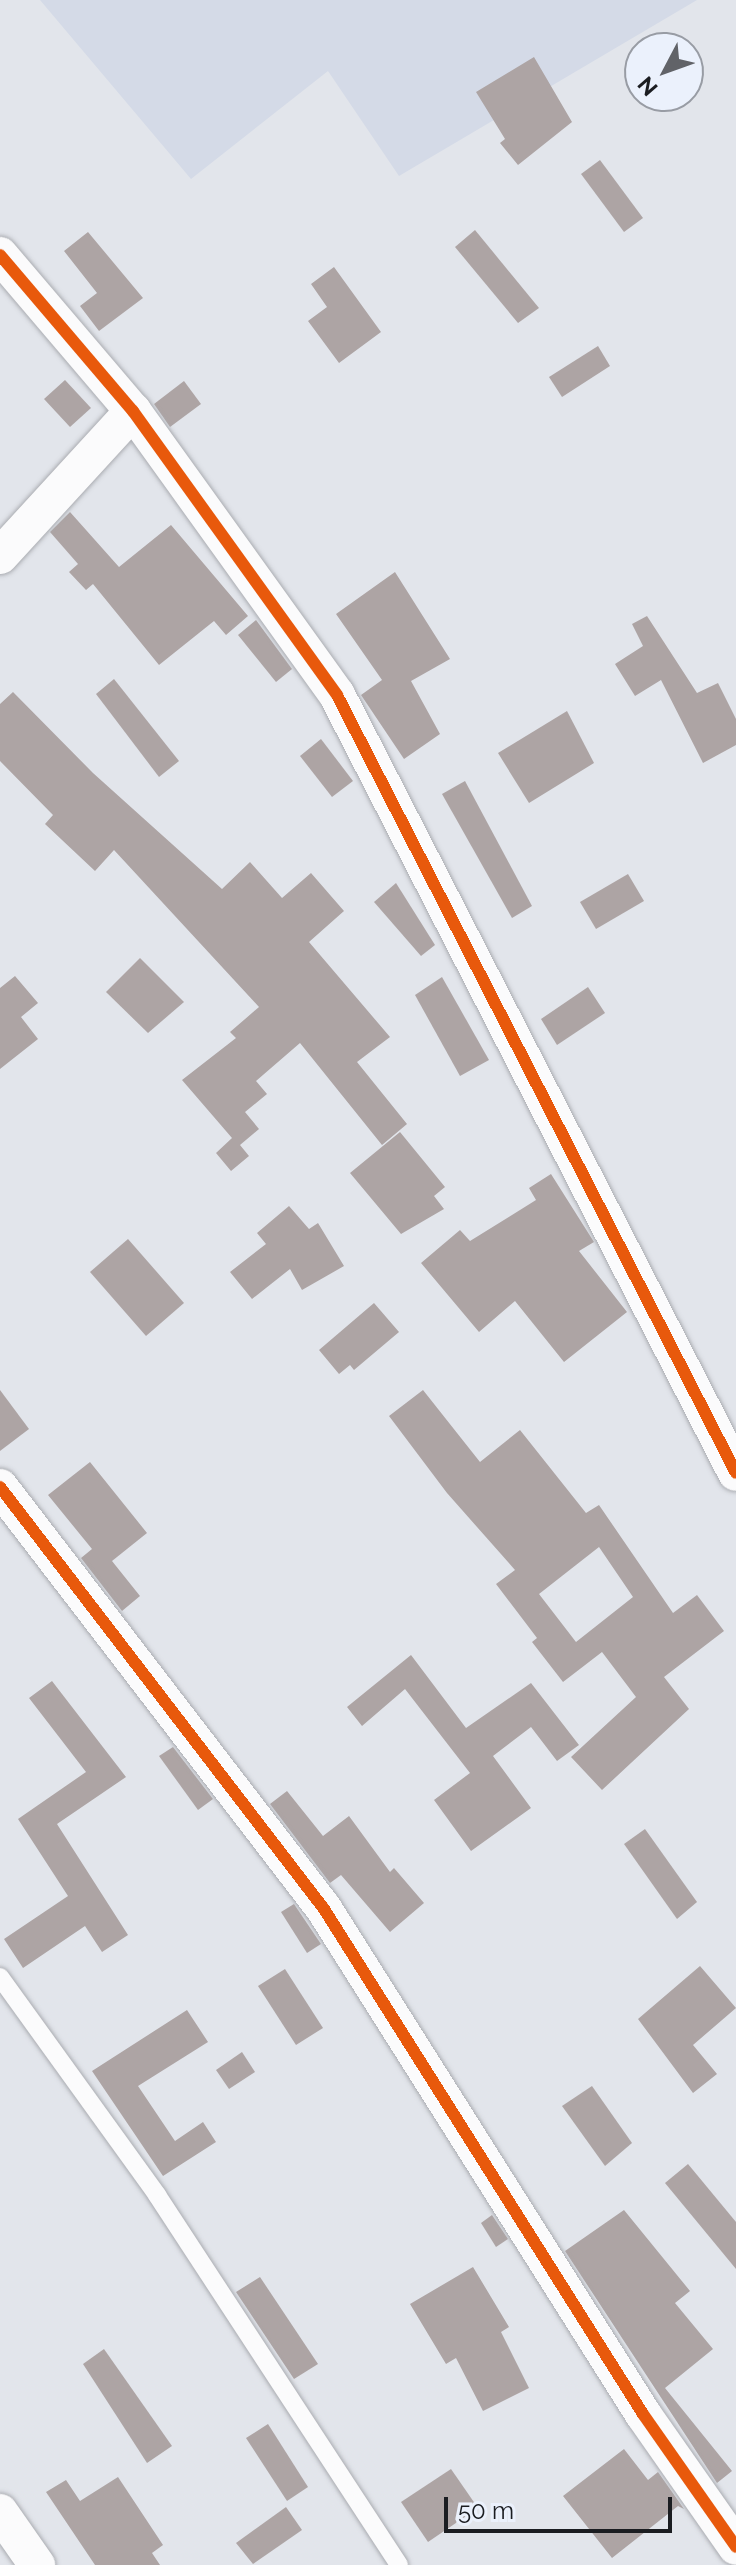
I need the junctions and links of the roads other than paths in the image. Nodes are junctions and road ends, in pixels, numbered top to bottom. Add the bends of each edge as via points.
1 (0, 255) edge
2 (133, 411) junction
3 (0, 556) edge
4 (732, 1459) edge
5 (0, 1487) edge
6 (0, 1977) edge
7 (0, 2512) edge
8 (736, 2547) edge
9 (37, 2565) edge
10 (399, 2565) edge

1 - 2 street
2 - 3 street
2 - 4 street via 337,695
5 - 8 street via 324,1909 643,2414
6 - 10 lane via 157,2195
7 - 9 street

